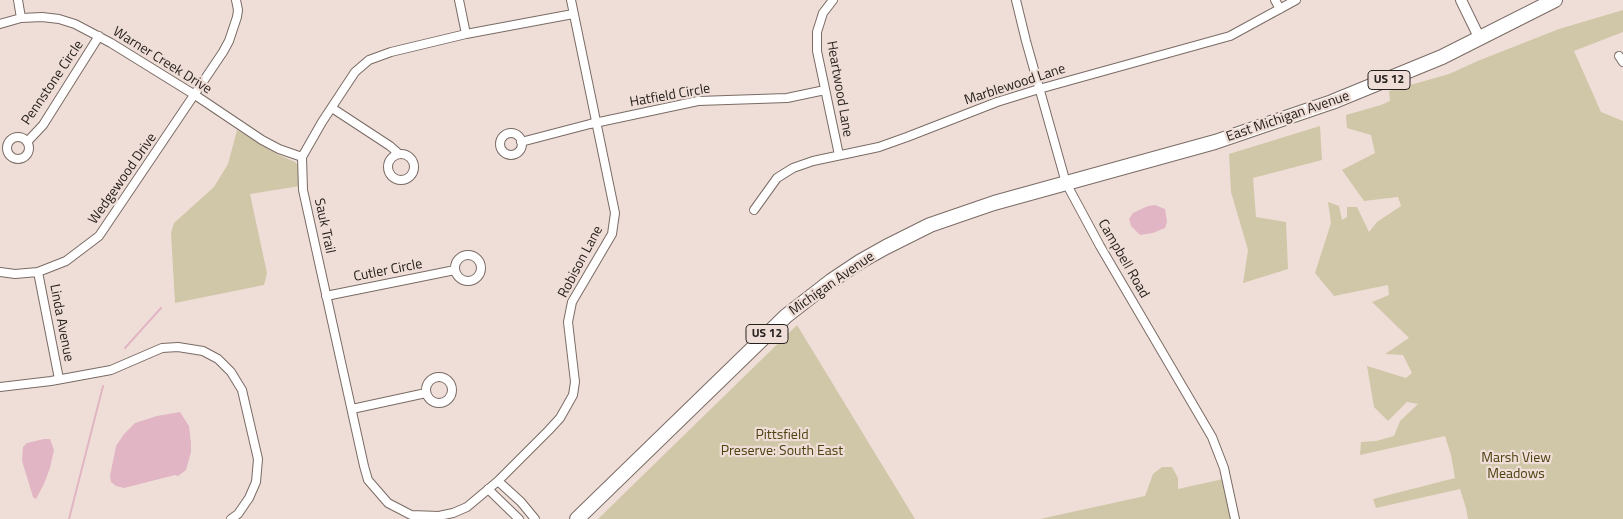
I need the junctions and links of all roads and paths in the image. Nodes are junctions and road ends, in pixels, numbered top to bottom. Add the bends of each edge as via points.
1 (18, 0) edge
2 (236, 0) edge
3 (459, 0) edge
4 (570, 0) edge
5 (832, 0) edge
6 (1016, 0) edge
7 (1275, 0) edge
8 (1296, 0) edge
9 (1461, 0) edge
10 (1555, 0) edge
11 (1280, 9) junction
12 (573, 14) junction
13 (21, 18) junction
14 (0, 24) edge
15 (466, 34) junction
16 (99, 36) junction
17 (1480, 38) junction
18 (1039, 89) junction
19 (825, 90) junction
20 (195, 95) junction
21 (332, 108) junction
22 (597, 122) junction
23 (27, 142) dead end
24 (521, 142) dead end
25 (399, 154) dead end
26 (839, 155) junction
27 (302, 157) junction
28 (1066, 183) junction
29 (754, 210) dead end
30 (455, 270) dead end
31 (0, 272) edge
32 (38, 272) junction
33 (326, 296) junction
34 (59, 379) junction
35 (0, 387) edge
36 (426, 393) dead end
37 (352, 409) junction
38 (498, 481) junction
39 (488, 489) junction
40 (410, 517) edge
41 (231, 519) edge
42 (519, 519) edge
43 (535, 519) edge
44 (577, 519) edge
45 (1235, 519) edge

1 - 13 street
2 - 20 street, Wedgewood Drive via 237,17 229,41
3 - 15 street
4 - 12 street, Robison Lane
5 - 19 street, Heartwood Lane via 823,13 817,32 817,51
6 - 18 street, Campbell Road
7 - 11 street
8 - 11 street, Marblewood Lane
9 - 17 street
10 - 17 highway, East Michigan Avenue / US 12
11 - 18 street, Marblewood Lane via 1230,36
12 - 15 street
12 - 22 street, Robison Lane
13 - 14 street, Warner Creek Drive
13 - 16 street, Warner Creek Drive via 59,18
15 - 21 street via 370,60 356,72
16 - 20 street, Warner Creek Drive
16 - 23 street, Pennstone Circle via 43,125
17 - 28 highway, East Michigan Avenue / US 12 via 1398,76 1296,115
18 - 26 street, Marblewood Lane via 898,140
18 - 28 street, Campbell Road
19 - 22 street, Hatfield Circle via 787,98 698,101
19 - 26 street, Heartwood Lane
20 - 27 street, Warner Creek Drive via 256,137
20 - 32 street, Wedgewood Drive via 99,236 66,261
21 - 25 street
21 - 27 street
22 - 24 street, Hatfield Circle
22 - 38 street, Robison Lane via 614,200 614,224 612,234 572,302 568,322 575,382 573,395 560,418
26 - 29 street, Marblewood Lane via 793,168 777,178
27 - 33 street, Sauk Trail via 303,190
28 - 44 highway, Michigan Avenue / US 12 via 930,225 861,261 831,281 786,316
28 - 45 street, Campbell Road via 1212,437 1223,462
30 - 33 street, Cutler Circle
31 - 32 street, Wedgewood Drive
32 - 34 street, Linda Avenue
33 - 37 street, Sauk Trail
34 - 35 street
34 - 41 street via 111,370 162,348 178,347 218,359 242,390 258,458 256,482 249,498
36 - 37 street
37 - 40 street, Sauk Trail via 368,480 388,503
38 - 39 street, Sauk Trail
38 - 43 street
39 - 40 street, Sauk Trail via 467,507 453,513
39 - 42 street

